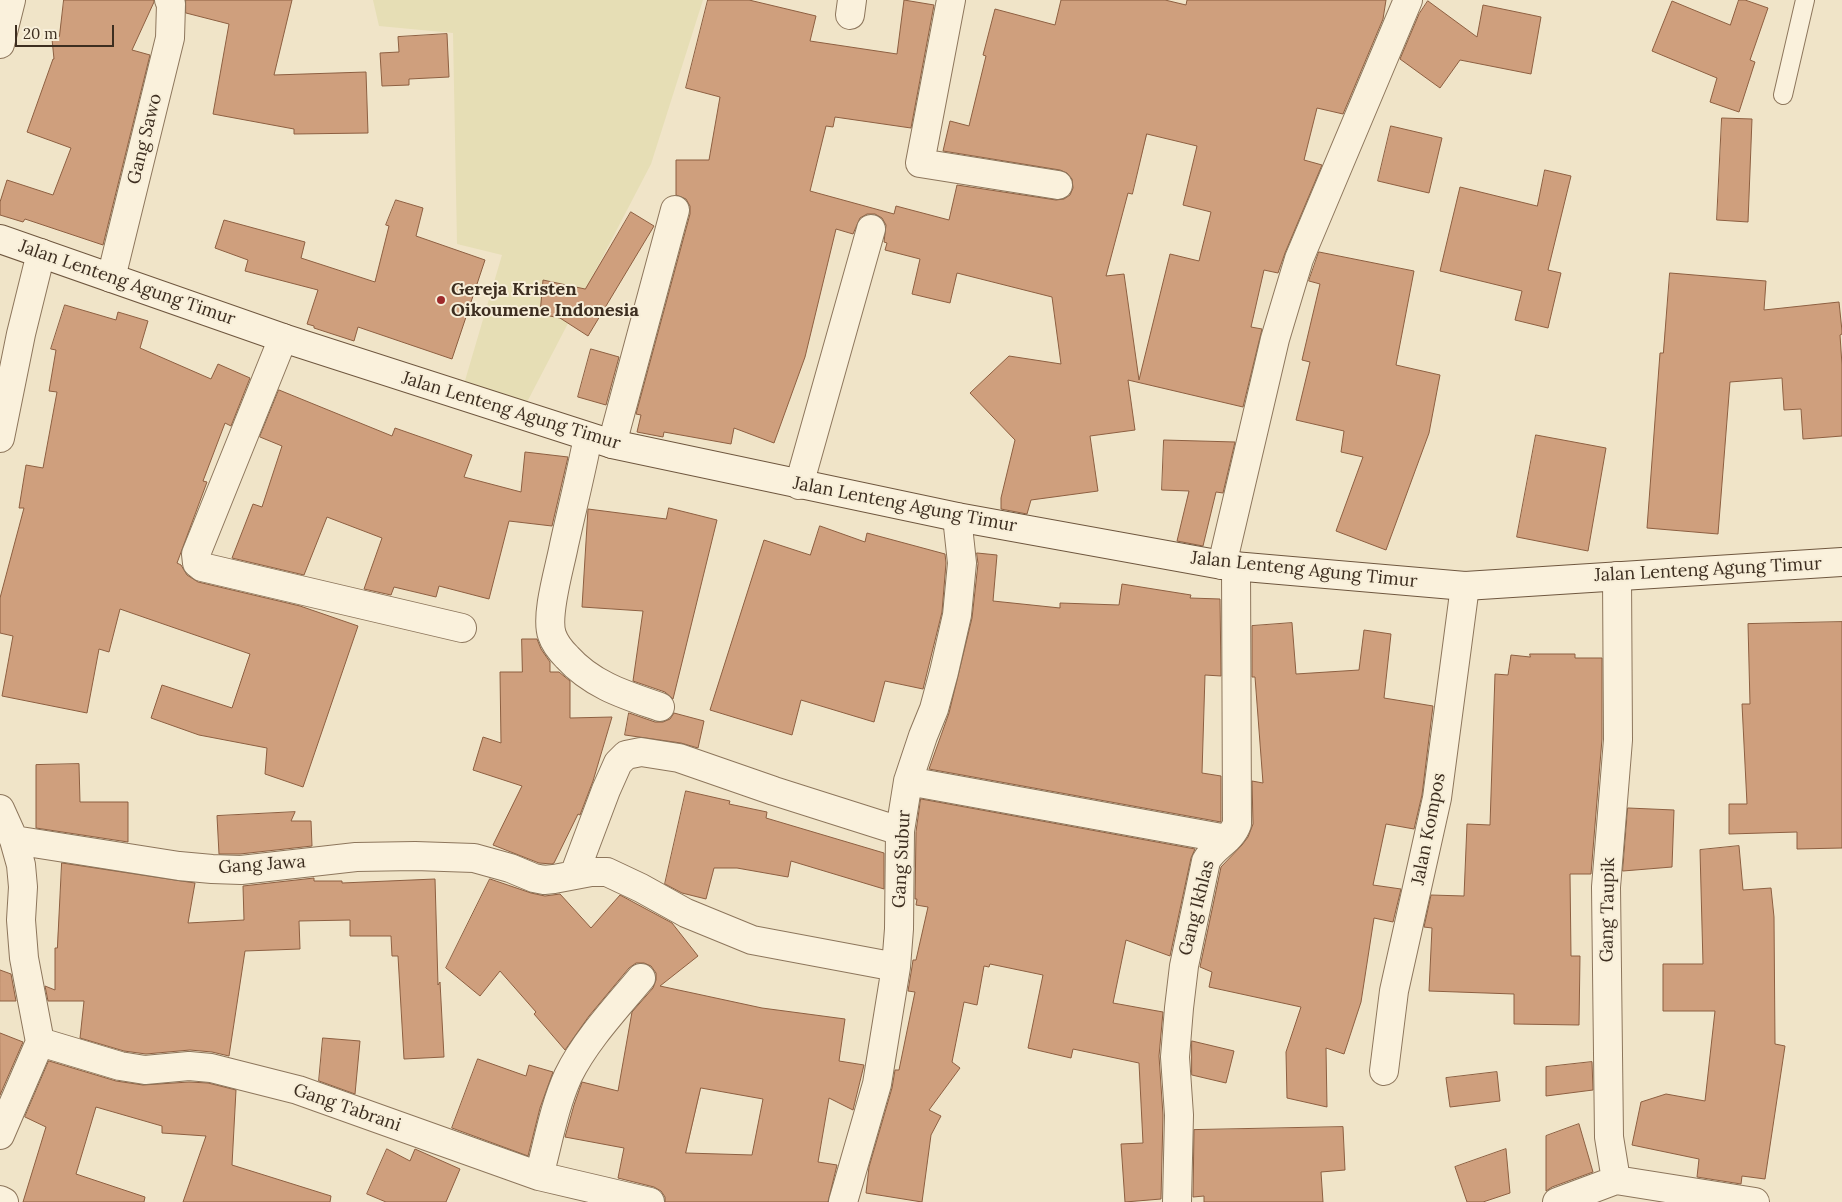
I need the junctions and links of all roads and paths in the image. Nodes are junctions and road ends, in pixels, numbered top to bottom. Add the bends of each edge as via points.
1 (11, 0) edge
2 (169, 0) edge
3 (951, 0) edge
4 (1408, 0) edge
5 (1805, 0) edge
6 (0, 44) edge
7 (1783, 95) dead end
8 (1058, 185) dead end
9 (674, 210) dead end
10 (871, 229) dead end
11 (0, 239) edge
12 (41, 253) junction
13 (111, 278) junction
14 (283, 338) junction
15 (0, 438) edge
16 (600, 441) junction
17 (799, 485) junction
18 (957, 517) junction
19 (1842, 562) edge
20 (1229, 565) junction
21 (1616, 576) junction
22 (1465, 586) junction
23 (462, 628) dead end
24 (660, 707) dead end
25 (908, 781) junction
26 (0, 809) edge
27 (900, 830) junction
28 (1227, 839) junction
29 (14, 840) junction
30 (574, 875) junction
31 (896, 967) junction
32 (641, 978) dead end
33 (40, 1042) junction
34 (1384, 1071) dead end
35 (2, 1122) edge
36 (539, 1176) junction
37 (1616, 1180) junction
38 (0, 1200) edge
39 (4, 1202) edge
40 (650, 1202) edge
41 (843, 1202) edge
42 (1177, 1202) edge
43 (1557, 1202) edge
44 (1755, 1202) edge

1 - 6 street
2 - 13 street, Gang Sawo via 170,38
3 - 8 street via 920,163
4 - 20 street via 1299,259 1275,339 1229,534
5 - 7 lane
9 - 16 street
10 - 17 street
11 - 12 street, Jalan Lenteng Agung Timur
12 - 13 street, Jalan Lenteng Agung Timur
12 - 15 street
13 - 14 street, Jalan Lenteng Agung Timur
14 - 16 street, Jalan Lenteng Agung Timur
14 - 23 street via 196,554 197,563 202,567
16 - 17 street, Jalan Lenteng Agung Timur
16 - 24 street via 558,576 550,620 552,635 574,665 597,683
17 - 18 street, Jalan Lenteng Agung Timur
18 - 20 street, Jalan Lenteng Agung Timur
18 - 25 street, Gang Subur via 962,563 957,615 934,709
19 - 21 street, Jalan Lenteng Agung Timur
20 - 22 street, Jalan Lenteng Agung Timur
20 - 28 street, Gang Ikhlas via 1238,824
21 - 22 street, Jalan Lenteng Agung Timur
21 - 37 street, Gang Taupik via 1618,740 1606,887 1609,1137
22 - 34 street, Jalan Kompos via 1437,798 1394,991
25 - 27 street, Gang Subur
25 - 28 street
26 - 29 street
27 - 30 street via 679,758 641,752 626,755 618,762
27 - 31 street, Gang Subur
28 - 42 street, Gang Ikhlas via 1213,850 1206,861 1184,966 1175,1057 1179,1114
29 - 30 street, Gang Jawa via 212,869 241,870 356,857 415,856 474,858 544,880
29 - 33 street via 23,887 24,958
30 - 31 street, Gang Jawa via 607,872 686,913 752,940
31 - 41 street, Gang Subur via 877,1084
32 - 36 street via 601,1026 569,1075
33 - 35 street
33 - 36 street, Gang Tabrani via 120,1066 145,1070 189,1066 211,1068 298,1090
36 - 40 street, Gang Tabrani
37 - 43 street
37 - 44 street
38 - 39 street

